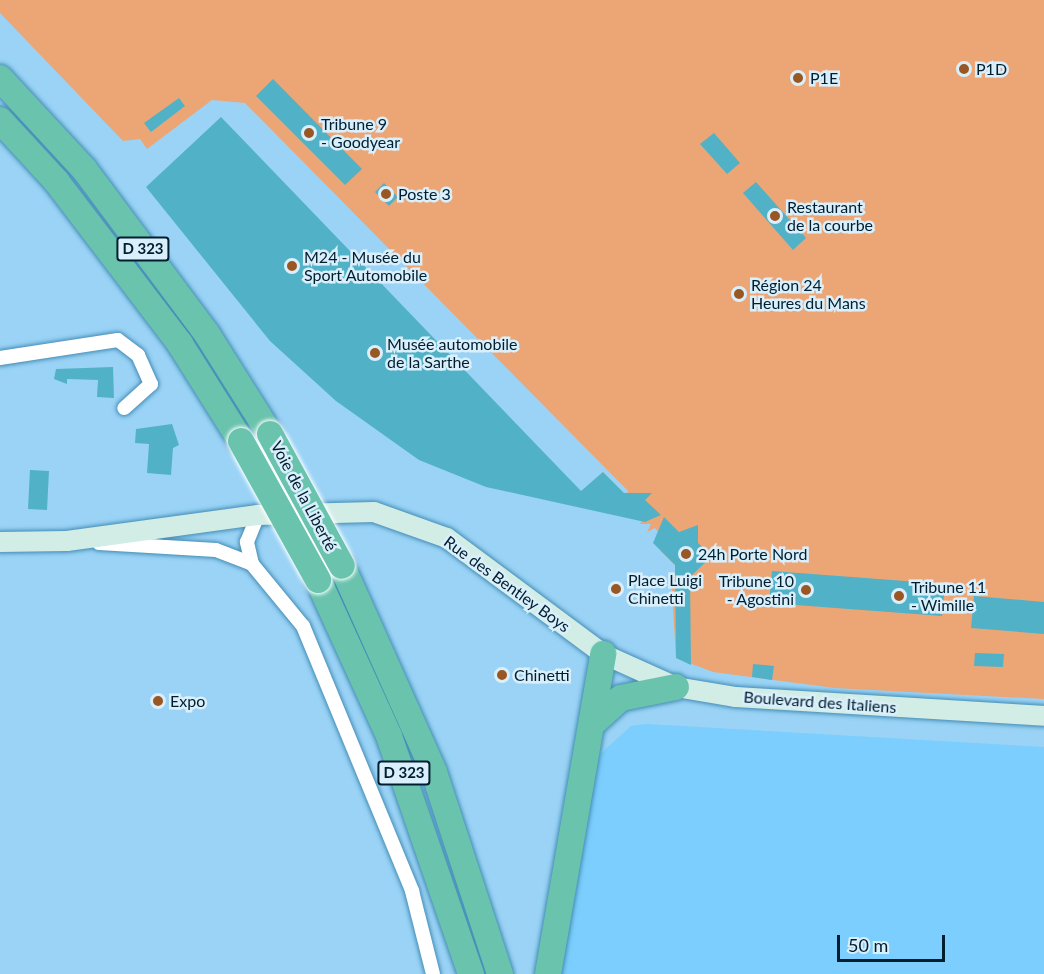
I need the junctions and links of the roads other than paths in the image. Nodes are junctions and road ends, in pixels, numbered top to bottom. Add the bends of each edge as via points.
1 (0, 78) edge
2 (0, 120) edge
3 (0, 358) edge
4 (124, 408) dead end
5 (258, 515) junction
6 (0, 542) edge
7 (67, 542) junction
8 (252, 564) junction
9 (603, 654) junction
10 (676, 687) junction
11 (1044, 716) edge
12 (592, 724) junction
13 (433, 974) edge
14 (471, 974) edge
15 (500, 974) edge
16 (548, 974) edge

1 - 15 highway, Voie de la Liberté / D 323, bridge via 84,169 207,334 270,434 342,566 434,772
2 - 14 highway, Voie de la Liberté / D 323, bridge via 56,181 180,344 241,441 318,580 414,799
3 - 4 street via 118,340 138,355 151,384
5 - 7 street
5 - 8 street via 247,542
5 - 9 street, Rue des Bentley Boys via 339,509 407,519 478,559
6 - 7 street
7 - 8 street via 216,550
8 - 13 street via 303,626 412,891
9 - 10 street, Boulevard des Italiens
9 - 12 highway
10 - 11 street, Boulevard des Italiens via 736,697
10 - 12 highway via 621,698
12 - 16 highway

